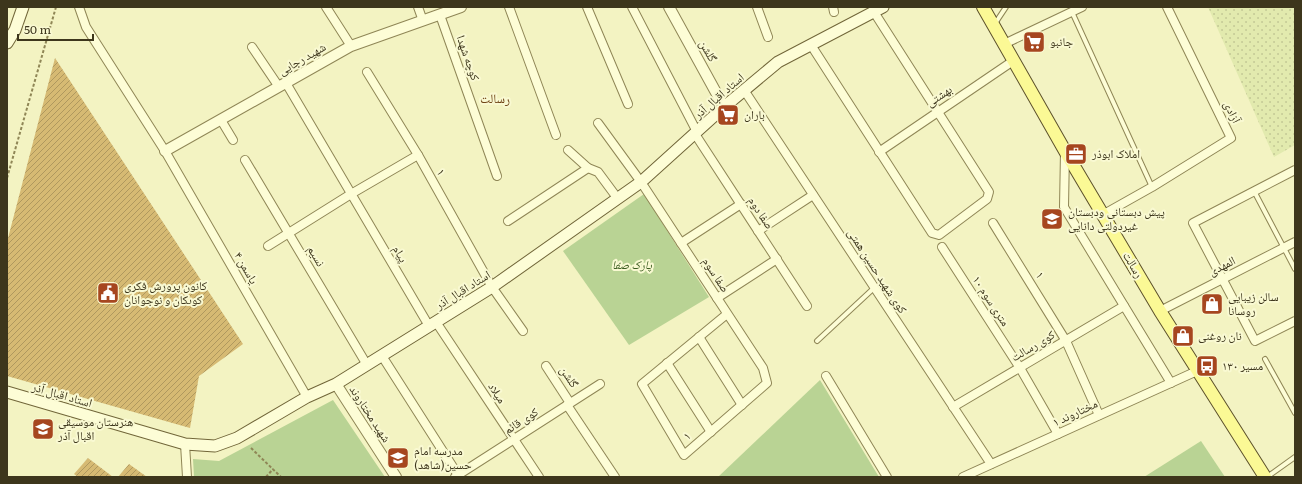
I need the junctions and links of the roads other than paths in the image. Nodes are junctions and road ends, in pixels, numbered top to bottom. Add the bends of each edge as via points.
1 (23, 7) edge
2 (79, 7) edge
3 (326, 7) edge
4 (418, 7) edge
5 (460, 7) edge
6 (509, 7) edge
7 (587, 7) edge
8 (632, 7) edge
9 (669, 7) edge
10 (757, 7) edge
11 (983, 7) edge
12 (1006, 7) edge
13 (1082, 7) edge
14 (1167, 7) edge
15 (878, 9) edge
16 (1072, 12) junction
17 (440, 15) junction
18 (423, 21) junction
19 (993, 26) junction
20 (768, 37) dead end
21 (7, 43) edge
22 (1004, 44) junction
23 (811, 45) junction
24 (351, 46) junction
25 (252, 47) dead end
26 (1013, 61) junction
27 (367, 72) dead end
28 (283, 85) junction
29 (744, 90) junction
30 (628, 104) dead end
31 (724, 107) junction
32 (939, 112) junction
33 (221, 120) junction
34 (598, 123) dead end
35 (696, 133) junction
36 (556, 134) dead end
37 (233, 140) dead end
38 (568, 150) dead end
39 (165, 151) junction
40 (1065, 151) junction
41 (879, 152) junction
42 (418, 155) junction
43 (245, 160) dead end
44 (588, 168) junction
45 (1295, 170) edge
46 (497, 176) dead end
47 (641, 182) junction
48 (1152, 187) junction
49 (1254, 191) junction
50 (351, 194) junction
51 (813, 195) junction
52 (618, 199) junction
53 (741, 204) junction
54 (1104, 214) junction
55 (508, 221) dead end
56 (993, 223) dead end
57 (758, 231) junction
58 (289, 233) junction
59 (1295, 242) edge
60 (681, 244) junction
61 (268, 246) dead end
62 (942, 247) dead end
63 (1284, 247) junction
64 (777, 258) junction
65 (1295, 269) edge
66 (1222, 279) junction
67 (492, 287) junction
68 (874, 288) junction
69 (717, 298) junction
70 (807, 306) dead end
71 (1124, 306) junction
72 (1160, 311) junction
73 (727, 314) junction
74 (1295, 321) edge
75 (432, 324) junction
76 (523, 331) dead end
77 (699, 337) junction
78 (817, 341) dead end
79 (1066, 341) junction
80 (382, 356) junction
81 (1265, 359) dead end
82 (667, 363) junction
83 (367, 365) junction
84 (546, 366) dead end
85 (1020, 368) junction
86 (1197, 370) junction
87 (826, 376) dead end
88 (767, 383) joint
89 (1171, 383) junction
90 (336, 384) junction
91 (600, 384) dead end
92 (7, 392) edge
93 (307, 397) junction
94 (569, 404) junction
95 (742, 405) junction
96 (953, 407) junction
97 (1295, 413) edge
98 (1099, 415) junction
99 (710, 432) junction
100 (1058, 434) junction
101 (514, 440) junction
102 (185, 444) junction
103 (1295, 457) edge
104 (991, 464) junction
105 (456, 476) edge
106 (187, 477) edge
107 (396, 477) edge
108 (539, 477) edge
109 (615, 477) edge
110 (887, 477) edge
111 (963, 477) edge
112 (1266, 477) edge

1 - 21 main road via 15,30
2 - 39 street, یاسمن ۴ via 86,27
3 - 24 street
4 - 18 street
5 - 17 street, شهید رجایی
6 - 36 street
7 - 30 street
8 - 35 street, صفا دوم
9 - 31 street, گلشن
10 - 20 street
11 - 19 main road, رسالت
12 - 19 lane
13 - 16 street
14 - 48 street, آزادی via 1231,138
15 - 23 main road, استاد اقبال آذر
15 - 32 street
16 - 22 street
16 - 48 lane
17 - 18 street, شهید رجایی
17 - 46 street, کوچه شهدا
18 - 24 street, شهید رجایی
19 - 22 main road, رسالت
22 - 26 main road, رسالت
23 - 29 main road, استاد اقبال آذر via 778,62
23 - 41 street
24 - 28 street, شهید رجایی
25 - 28 street, پیام
26 - 32 street, بهشتی
26 - 40 main road, رسالت
27 - 42 street, ۱
28 - 33 street, شهید رجایی
28 - 50 street, پیام
29 - 31 main road, استاد اقبال آذر
29 - 51 street, کوی شهید حسین همتی
31 - 35 main road, استاد اقبال آذر
32 - 41 street, بهشتی
32 - 41 street via 989,192 987,199 939,235 932,234
33 - 37 street
33 - 39 street, شهید رجایی
34 - 47 street, صفا سوم
35 - 47 main road, استاد اقبال آذر
35 - 53 street, صفا دوم
38 - 44 street
39 - 93 street, یاسمن ۴
40 - 54 main road, رسالت
40 - 71 street via 1064,207
42 - 50 street
42 - 67 street, ۱
43 - 58 street, نسیم
44 - 52 street via 598,172
44 - 55 street
45 - 49 street
47 - 52 main road, استاد اقبال آذر
47 - 60 street, صفا سوم
48 - 54 street, آزادی
49 - 63 lane
49 - 66 street via 1193,223
50 - 58 street
50 - 75 street, پیام
51 - 57 street
51 - 68 street, کوی شهید حسین همتی
52 - 67 main road, استاد اقبال آذر
53 - 57 street, صفا دوم
53 - 60 street
54 - 72 main road, رسالت
56 - 79 street, ۱
57 - 64 street, صفا دوم
58 - 61 street
58 - 83 street, نسیم
59 - 63 street, المهدی
60 - 69 street, صفا سوم
62 - 85 street, ۱۰ متری سوم
63 - 65 lane
63 - 66 street, المهدی
64 - 69 street
64 - 70 street, صفا دوم
66 - 72 street, المهدی
66 - 74 street via 1255,341
67 - 75 main road, استاد اقبال آذر
67 - 76 street
68 - 78 lane
68 - 96 street, کوی شهید حسین همتی
69 - 73 street, صفا سوم
71 - 79 street, کوی رسالت
71 - 89 street
72 - 86 main road, رسالت
73 - 77 street
73 - 88 street, صفا سوم via 763,368
75 - 80 main road, استاد اقبال آذر
75 - 101 street, میلاد
77 - 82 street
77 - 95 street
79 - 85 street, کوی رسالت
79 - 98 street, ۱
80 - 83 main road, استاد اقبال آذر
80 - 105 street
81 - 97 lane
82 - 99 street
82 - 99 street, ۱ via 642,384 684,455
83 - 90 main road, استاد اقبال آذر
84 - 94 street, گلشن
85 - 96 street, کوی رسالت
85 - 100 street, ۱۰ متری سوم
86 - 89 street, مختاروند ۱
86 - 112 main road, رسالت
87 - 110 street
88 - 95 street, ۱
89 - 98 street, مختاروند ۱
90 - 93 main road, استاد اقبال آذر
90 - 107 street, شهید مختاروند
91 - 94 street, کوی قائم
92 - 102 main road, استاد اقبال آذر
93 - 102 main road, استاد اقبال آذر via 237,438 215,446
94 - 101 street, کوی قائم
94 - 109 street, گلشن
95 - 99 street, ۱
96 - 104 street, کوی شهید حسین همتی
98 - 100 street, مختاروند ۱
100 - 104 street, مختاروند ۱
101 - 105 street, کوی قائم
101 - 108 street, میلاد
102 - 106 street
103 - 112 lane
104 - 111 street, مختاروند ۱

